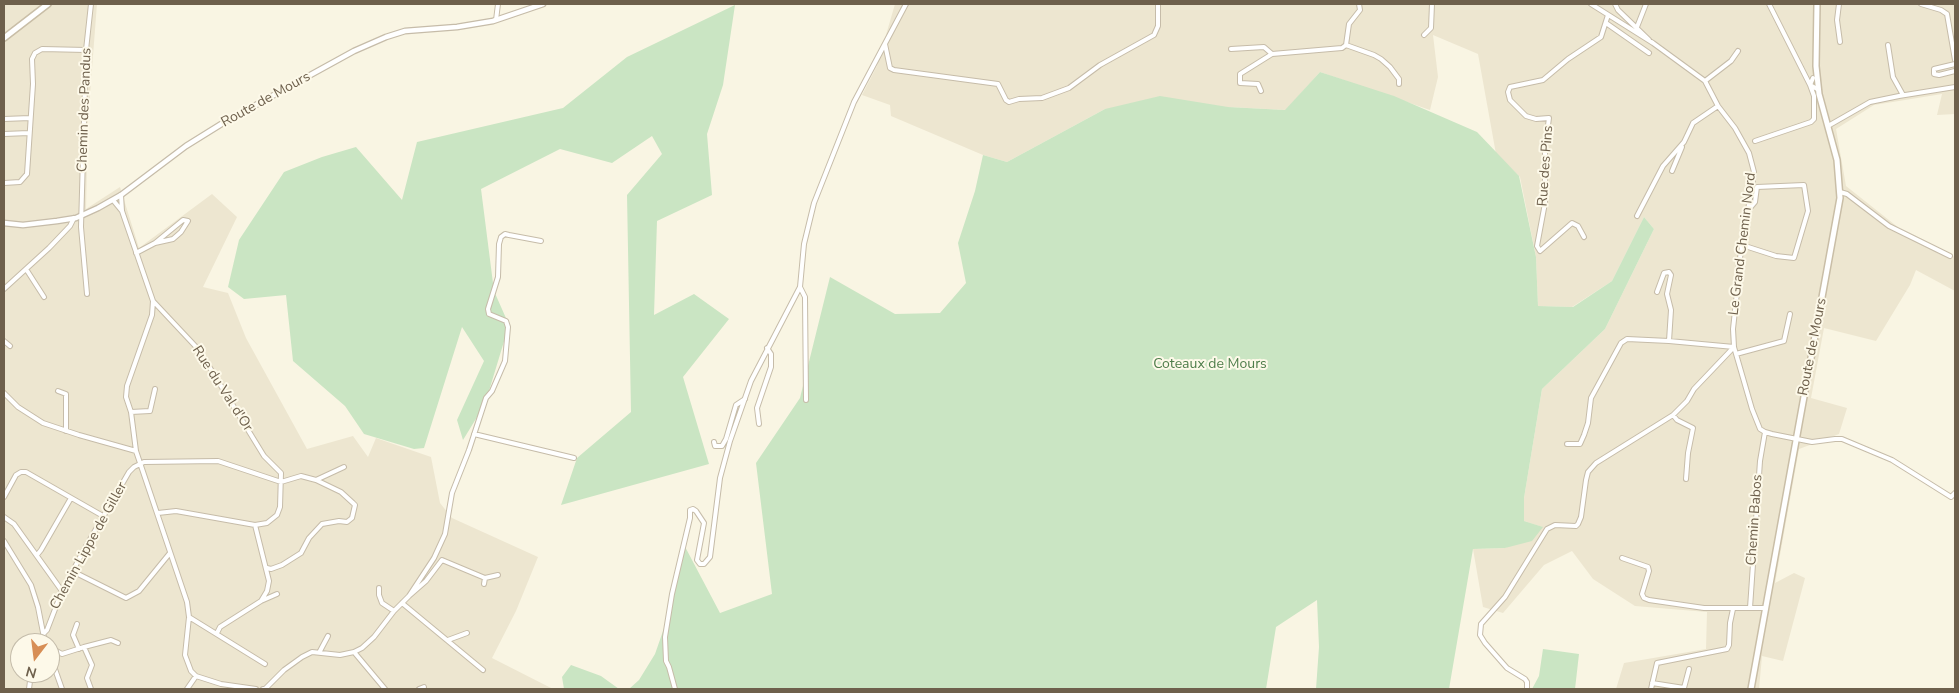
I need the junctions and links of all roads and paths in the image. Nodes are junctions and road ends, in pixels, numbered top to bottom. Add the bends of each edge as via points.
1 (48, 4) edge
2 (91, 4) edge
3 (498, 4) edge
4 (543, 4) edge
5 (906, 4) edge
6 (1158, 4) edge
7 (1359, 4) edge
8 (1432, 4) edge
9 (1591, 4) edge
10 (1615, 4) edge
11 (1646, 4) edge
12 (1769, 4) edge
13 (1817, 4) edge
14 (1839, 4) edge
15 (1921, 4) edge
16 (1608, 15) junction
17 (496, 20) junction
18 (1606, 23) junction
19 (1637, 27) junction
20 (1424, 35) dead end
21 (4, 38) edge
22 (1650, 42) junction
23 (1840, 42) dead end
24 (885, 44) junction
25 (1888, 45) dead end
26 (1346, 46) junction
27 (1231, 49) dead end
28 (86, 50) junction
29 (1738, 51) dead end
30 (1649, 53) dead end
31 (1272, 54) junction
32 (1955, 60) edge
33 (1955, 64) edge
34 (1955, 71) edge
35 (1815, 76) junction
36 (1806, 77) junction
37 (1705, 81) junction
38 (1399, 84) dead end
39 (1810, 86) junction
40 (1955, 87) edge
41 (1261, 91) dead end
42 (1818, 93) junction
43 (1903, 95) junction
44 (1718, 106) junction
45 (30, 118) junction
46 (4, 119) edge
47 (1828, 126) junction
48 (30, 133) junction
49 (4, 134) edge
50 (1755, 141) dead end
51 (1684, 142) junction
52 (1672, 171) dead end
53 (4, 183) edge
54 (1840, 192) junction
55 (121, 195) junction
56 (113, 200) junction
57 (1750, 208) junction
58 (122, 212) junction
59 (82, 216) junction
60 (1637, 216) dead end
61 (74, 218) junction
62 (4, 223) edge
63 (1584, 238) dead end
64 (541, 241) dead end
65 (155, 243) junction
66 (1742, 245) junction
67 (136, 254) junction
68 (1950, 256) dead end
69 (26, 269) junction
70 (800, 287) junction
71 (4, 289) edge
72 (1657, 292) dead end
73 (87, 294) dead end
74 (44, 297) dead end
75 (153, 301) junction
76 (1790, 314) dead end
77 (4, 341) edge
78 (1669, 341) junction
79 (10, 346) dead end
80 (1734, 347) junction
81 (767, 348) junction
82 (1736, 354) junction
83 (155, 389) dead end
84 (58, 391) dead end
85 (4, 393) edge
86 (745, 399) junction
87 (806, 400) dead end
88 (130, 412) junction
89 (1673, 415) junction
90 (759, 424) dead end
91 (66, 431) junction
92 (1765, 432) junction
93 (474, 434) junction
94 (1796, 439) junction
95 (714, 442) dead end
96 (1567, 444) dead end
97 (136, 451) junction
98 (574, 458) dead end
99 (141, 464) junction
100 (344, 467) dead end
101 (1686, 478) dead end
102 (316, 480) junction
103 (281, 482) junction
104 (1955, 493) edge
105 (4, 497) edge
106 (71, 498) junction
107 (158, 513) junction
108 (103, 516) junction
109 (4, 517) edge
110 (255, 525) junction
111 (4, 542) edge
112 (171, 552) junction
113 (37, 555) junction
114 (1622, 558) dead end
115 (267, 568) junction
116 (74, 572) junction
117 (498, 575) dead end
118 (485, 578) junction
119 (484, 584) dead end
120 (379, 588) dead end
121 (62, 591) junction
122 (277, 594) dead end
123 (409, 596) junction
124 (261, 601) junction
125 (402, 603) junction
126 (1750, 608) junction
127 (1766, 608) junction
128 (1733, 609) junction
129 (394, 611) junction
130 (189, 617) junction
131 (77, 624) dead end
132 (43, 633) edge
133 (45, 633) edge
134 (217, 633) junction
135 (467, 633) dead end
136 (328, 636) dead end
137 (448, 640) junction
138 (118, 643) dead end
139 (82, 648) junction
140 (320, 652) junction
141 (354, 652) junction
142 (60, 653) edge
143 (265, 664) dead end
144 (1689, 668) dead end
145 (483, 670) dead end
146 (196, 676) junction
147 (1652, 683) junction
148 (424, 687) dead end
149 (90, 689) edge
150 (186, 689) edge
151 (256, 689) edge
152 (264, 689) edge
153 (385, 689) edge
154 (419, 689) edge
155 (675, 689) edge
156 (1527, 689) edge
157 (1651, 689) edge
158 (1752, 689) edge

1 - 21 main road
2 - 28 street, Chemin des Pandus
3 - 17 street
4 - 17 street, Route de Mours
5 - 24 street
6 - 24 street via 1158,26 1154,35 1100,65 1069,88 1042,98 1009,102 998,84 894,70 890,68
7 - 26 street via 1360,10 1349,24
8 - 20 street via 1431,28
9 - 16 street, Le Grand Chemin Nord
10 - 19 street
11 - 19 street
12 - 36 street
13 - 35 main road, Route de Mours
14 - 23 street
15 - 32 street via 1947,14
16 - 18 street, Rue des Pins
16 - 22 street, Le Grand Chemin Nord
17 - 55 street, Route de Mours via 405,31 371,43 223,123 186,146
18 - 30 street
18 - 63 street, Rue des Pins via 1601,37 1568,58 1543,80 1510,87 1508,92 1510,100 1526,116 1550,118 1545,147 1546,203 1538,246 1540,251 1572,223 1578,226
19 - 22 street
22 - 37 street, Le Grand Chemin Nord
24 - 70 street via 854,102 814,203 804,244
25 - 43 street via 1893,77
26 - 31 street
26 - 38 street via 1381,60 1390,67
27 - 31 street via 1264,47
28 - 45 street via 42,50 35,53 32,58
28 - 59 street, Chemin des Pandus
29 - 37 street via 1731,61
31 - 41 street via 1240,74 1240,83 1258,84
33 - 34 street via 1934,69 1934,74
35 - 36 street
35 - 39 street
35 - 42 main road, Route de Mours
36 - 39 street
37 - 44 street, Le Grand Chemin Nord
39 - 42 street
39 - 42 street
40 - 43 street
42 - 47 main road, Route de Mours
42 - 50 street via 1811,122
43 - 47 street via 1870,102
44 - 51 street via 1694,123
44 - 57 street, Le Grand Chemin Nord via 1749,153 1754,172
45 - 46 street
45 - 48 street
47 - 54 main road, Route de Mours via 1837,160
48 - 49 street
48 - 53 street via 27,174 20,182
51 - 52 street
51 - 60 street via 1663,166
54 - 68 street via 1889,226
54 - 94 main road, Route de Mours
55 - 56 street, Route de Mours
55 - 58 street
56 - 58 street
56 - 59 street, Route de Mours
57 - 66 street, Le Grand Chemin Nord
57 - 66 street via 1755,202 1757,188 1804,185 1808,212 1794,258
58 - 67 street
59 - 61 street, Route de Mours
59 - 73 street, Chemin des Pandus
61 - 62 street, Route de Mours
61 - 69 street via 70,226
64 - 93 street via 509,234 501,237 498,277 488,309 489,314 506,321 508,327 505,361 486,398
65 - 65 street via 173,239 188,221 184,220
65 - 67 street
66 - 80 street, Le Grand Chemin Nord
67 - 75 street
69 - 71 street
69 - 74 street
70 - 81 street
70 - 87 street via 805,297
72 - 78 street via 1664,273 1670,273 1667,294 1672,310
75 - 88 street via 152,315 127,386
75 - 103 street, Rue du Val d'Or via 199,350 264,456 281,473
76 - 82 street via 1784,341
77 - 79 street
78 - 80 street
78 - 96 street via 1627,339 1621,343 1591,398 1588,423 1580,444
80 - 82 street, Le Grand Chemin Nord
80 - 89 street
81 - 86 street
81 - 90 street via 771,354 771,367 757,408
82 - 92 street, Le Grand Chemin Nord via 1756,421
83 - 88 street via 150,411
84 - 91 street via 66,394
85 - 91 street via 18,407 43,423
86 - 95 street via 736,406 722,446 716,446
86 - 155 street via 720,478 710,557 704,564 698,562 697,556 704,523 696,511 690,510 667,618 664,654
88 - 97 street
89 - 101 street via 1693,428
89 - 156 street via 1596,463 1588,472 1578,524 1555,525 1547,529 1505,597 1481,624 1480,635 1485,643 1507,668 1525,679
91 - 97 street
92 - 94 street
92 - 126 street, Chemin Babos via 1760,461
93 - 98 street
93 - 123 street via 452,493 445,534 434,558
94 - 104 street via 1812,442 1842,440 1892,460 1952,497
94 - 127 main road, Route de Mours
97 - 99 street
99 - 103 street via 218,461
99 - 107 street
99 - 108 street, Chemin Lippe de Giller via 129,472
100 - 102 street
102 - 103 street via 301,476
102 - 115 street via 341,492 355,505 350,521 322,524 300,553 282,565
103 - 110 street via 277,515 267,523
105 - 106 street via 16,475 26,472
106 - 108 street
106 - 113 street
107 - 110 street via 176,512
107 - 112 street
108 - 116 street, Chemin Lippe de Giller
109 - 113 street via 14,524
110 - 115 street
111 - 132 street via 31,585
112 - 116 street via 139,591 126,598
112 - 130 street
113 - 121 street
114 - 128 street via 1649,569 1642,594 1644,598 1693,608
115 - 124 street via 269,581
116 - 121 street, Chemin Lippe de Giller
117 - 118 street
118 - 119 street
118 - 123 street via 442,560
120 - 129 street via 382,603
121 - 133 street, Chemin Lippe de Giller
122 - 124 street
123 - 125 street
124 - 134 street via 220,627
125 - 129 street
125 - 137 street
126 - 127 street
126 - 128 street
127 - 158 main road, Route de Mours
128 - 147 street via 1727,649 1656,663
129 - 141 street via 374,637
130 - 134 street
130 - 146 street via 185,655
131 - 139 street via 73,635
134 - 143 street
135 - 137 street
136 - 140 street
137 - 145 street
138 - 139 street via 111,640
139 - 142 street
139 - 149 street via 92,665 87,678
140 - 141 street via 340,655
140 - 152 street via 302,657
141 - 153 street
144 - 147 street via 1684,688
146 - 150 street
146 - 151 street via 221,684
147 - 157 street
148 - 154 street

